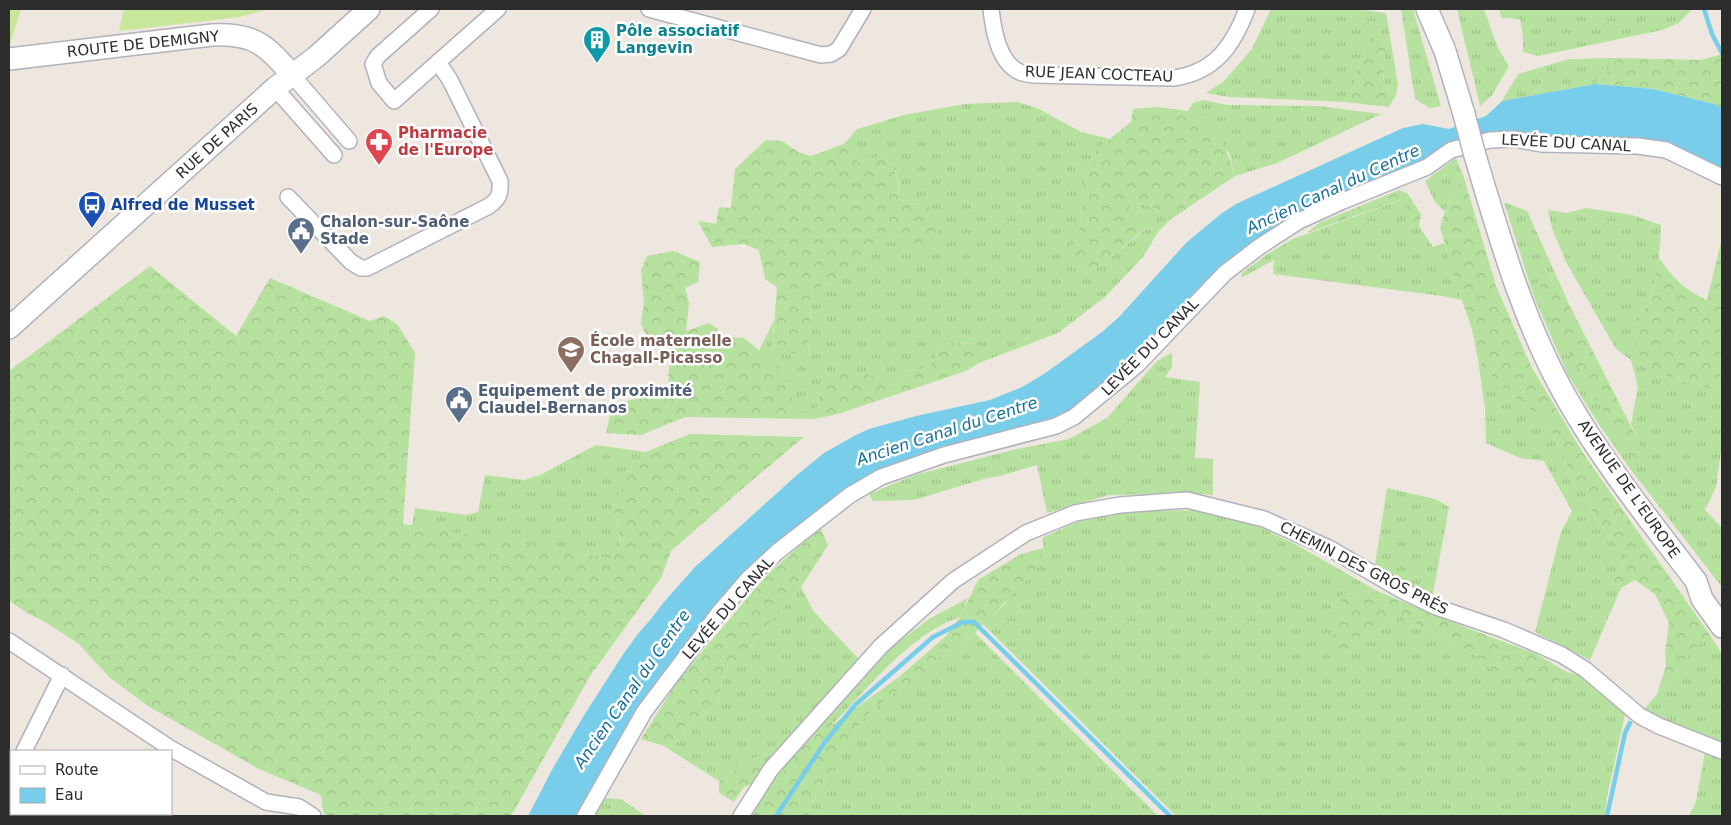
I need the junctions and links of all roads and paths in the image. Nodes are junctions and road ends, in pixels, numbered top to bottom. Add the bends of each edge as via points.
1 (369, 9) edge
2 (431, 9) edge
3 (498, 9) edge
4 (649, 9) edge
5 (863, 9) edge
6 (991, 9) edge
7 (1247, 9) edge
8 (1427, 9) edge
9 (1442, 9) edge
10 (1445, 51) junction
11 (9, 59) edge
12 (438, 62) junction
13 (293, 76) junction
14 (275, 88) junction
15 (349, 141) dead end
16 (334, 154) dead end
17 (1722, 177) edge
18 (288, 197) dead end
19 (9, 328) edge
20 (1696, 581) junction
21 (1722, 602) edge
22 (1722, 627) edge
23 (9, 641) edge
24 (62, 676) junction
25 (25, 750) edge
26 (169, 750) edge
27 (1722, 751) edge
28 (172, 752) edge
29 (313, 816) edge
30 (585, 816) edge
31 (741, 816) edge

1 - 13 main road, RUE DE PARIS
2 - 12 street via 373,64 379,83 394,101
3 - 12 street
4 - 5 street via 820,55 831,54 838,49
6 - 7 street, RUE JEAN COCTEAU via 1000,47 1011,67 1020,73 1174,78 1191,76 1214,62 1235,35
8 - 10 main road
9 - 10 main road
10 - 20 main road, AVENUE DE L'EUROPE, bridge via 1503,249 1523,306 1549,364 1608,464
11 - 13 main road, ROUTE DE DEMIGNY via 231,34 261,44
12 - 18 street via 500,181 501,192 497,201 367,268 361,268 351,262
13 - 14 main road, RUE DE PARIS
13 - 15 street
14 - 16 street
14 - 19 main road, RUE DE PARIS
17 - 30 street, LEVÉE DU CANAL via 1666,150 1490,140 1451,150 1427,167 1299,221 1225,273 1137,364 1074,417 1056,426 944,455 881,477 850,495 777,552 718,614 644,712
20 - 21 main road, AVENUE DE L'EUROPE via 1713,591
20 - 22 main road, AVENUE DE L'EUROPE via 1702,600
23 - 24 street
24 - 25 street
24 - 26 street
27 - 31 street, CHEMIN DES GROS PRÉS via 1640,716 1586,670 1562,655 1436,607 1329,548 1264,518 1187,500 1075,512 1026,533 953,581 881,646 771,769
28 - 29 street via 266,802 300,807

